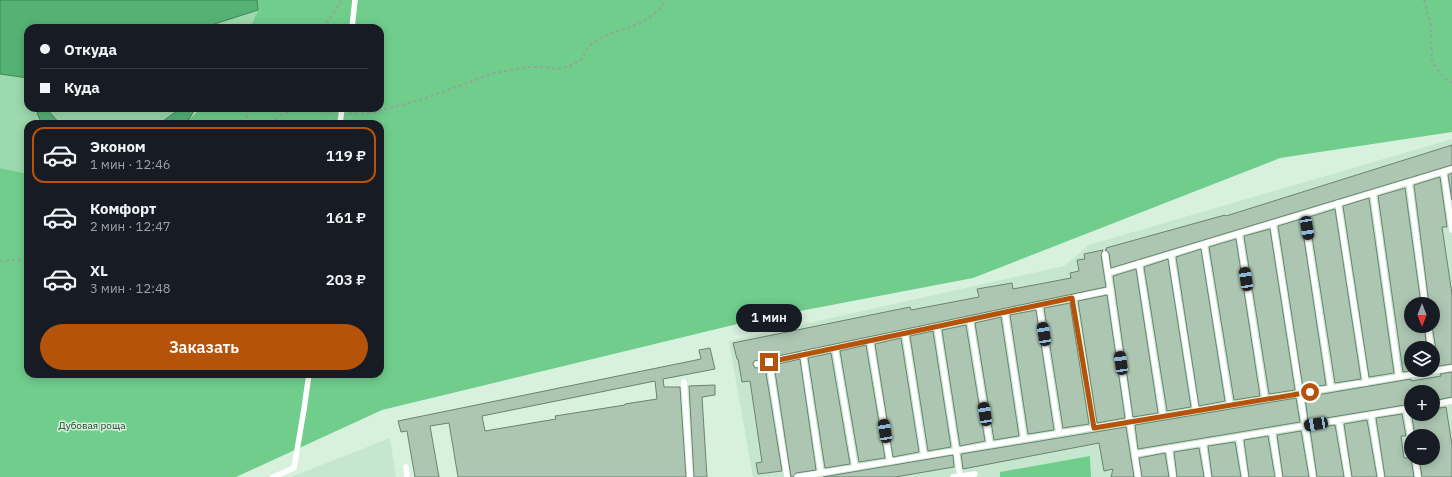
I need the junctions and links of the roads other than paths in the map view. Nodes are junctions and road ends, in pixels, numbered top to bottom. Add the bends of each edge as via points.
1 (355, 0) edge
2 (352, 24) edge
3 (1452, 169) edge
4 (1444, 175) dead end
5 (1409, 182) junction
6 (1373, 193) junction
7 (1338, 203) junction
8 (1304, 214) junction
9 (1273, 223) junction
10 (1452, 230) edge
11 (1239, 233) junction
12 (1204, 244) junction
13 (1105, 254) dead end
14 (1171, 254) junction
15 (1138, 263) junction
16 (1108, 272) junction
17 (1111, 290) junction
18 (1424, 297) edge
19 (1072, 298) junction
20 (1039, 305) junction
21 (1005, 312) junction
22 (970, 320) junction
23 (937, 326) junction
24 (905, 333) junction
25 (870, 341) junction
26 (835, 348) junction
27 (803, 354) junction
28 (769, 362) junction
29 (757, 364) dead end
30 (1452, 368) edge
31 (1440, 370) edge
32 (1404, 376) edge
33 (1399, 377) junction
34 (308, 378) edge
35 (684, 382) dead end
36 (1366, 383) junction
37 (1331, 388) junction
38 (1299, 394) junction
39 (1265, 399) junction
40 (1452, 402) edge
41 (1440, 404) edge
42 (1230, 405) junction
43 (1404, 410) edge
44 (1196, 411) junction
45 (1371, 415) junction
46 (1163, 416) junction
47 (1339, 420) junction
48 (1130, 422) junction
49 (1304, 426) junction
50 (1094, 428) junction
51 (1272, 432) junction
52 (1059, 433) junction
53 (1239, 437) junction
54 (1024, 439) junction
55 (1203, 443) junction
56 (990, 445) junction
57 (1169, 448) junction
58 (956, 450) junction
59 (1134, 454) junction
60 (924, 456) junction
61 (890, 462) junction
62 (1416, 465) edge
63 (406, 467) dead end
64 (854, 468) junction
65 (821, 473) junction
66 (974, 474) dead end
67 (960, 476) junction
68 (1137, 476) edge
69 (273, 477) edge
70 (408, 477) edge
71 (690, 477) edge
72 (787, 477) edge
73 (797, 477) edge
74 (953, 477) edge
75 (1173, 477) edge
76 (1208, 477) edge
77 (1245, 477) edge
78 (1279, 477) edge
79 (1312, 477) edge
80 (1348, 477) edge
81 (1381, 477) edge
82 (1418, 477) edge

1 - 2 lane
3 - 5 lane
4 - 10 lane
5 - 6 lane
5 - 18 lane
6 - 7 lane
6 - 33 lane
7 - 8 lane
7 - 36 lane
8 - 9 lane
8 - 37 lane
9 - 11 lane
9 - 38 lane
11 - 12 lane
11 - 39 lane
12 - 14 lane
12 - 42 lane
13 - 16 lane
14 - 15 lane
14 - 44 lane
15 - 16 lane
15 - 46 lane
16 - 17 lane
17 - 19 lane
17 - 48 lane
19 - 20 lane
19 - 50 lane
20 - 21 lane
20 - 52 lane
21 - 22 lane
21 - 54 lane
22 - 23 lane
22 - 56 lane
23 - 24 lane
23 - 58 lane
24 - 25 lane
24 - 60 lane
25 - 26 lane
25 - 61 lane
26 - 27 lane
26 - 64 lane
27 - 28 lane
27 - 65 lane
28 - 29 lane
28 - 72 lane
30 - 31 lane
32 - 33 lane
33 - 36 lane
34 - 69 lane via 294,468
35 - 71 lane
36 - 37 lane
37 - 38 lane
38 - 39 lane
38 - 49 lane
39 - 42 lane
40 - 41 lane
42 - 44 lane
43 - 45 lane
44 - 46 lane
45 - 47 lane
45 - 81 lane
46 - 48 lane
47 - 49 lane
47 - 80 lane
48 - 50 lane
48 - 59 lane
49 - 51 lane
49 - 79 lane
50 - 52 lane
51 - 53 lane
51 - 78 lane
52 - 54 lane
53 - 55 lane
53 - 77 lane
54 - 56 lane
55 - 57 lane
55 - 76 lane
56 - 58 lane
57 - 59 lane
57 - 75 lane
58 - 60 lane
58 - 67 lane
59 - 68 lane
60 - 61 lane
61 - 64 lane
62 - 82 lane
63 - 70 lane
64 - 65 lane
65 - 73 lane
66 - 67 lane
67 - 74 lane

